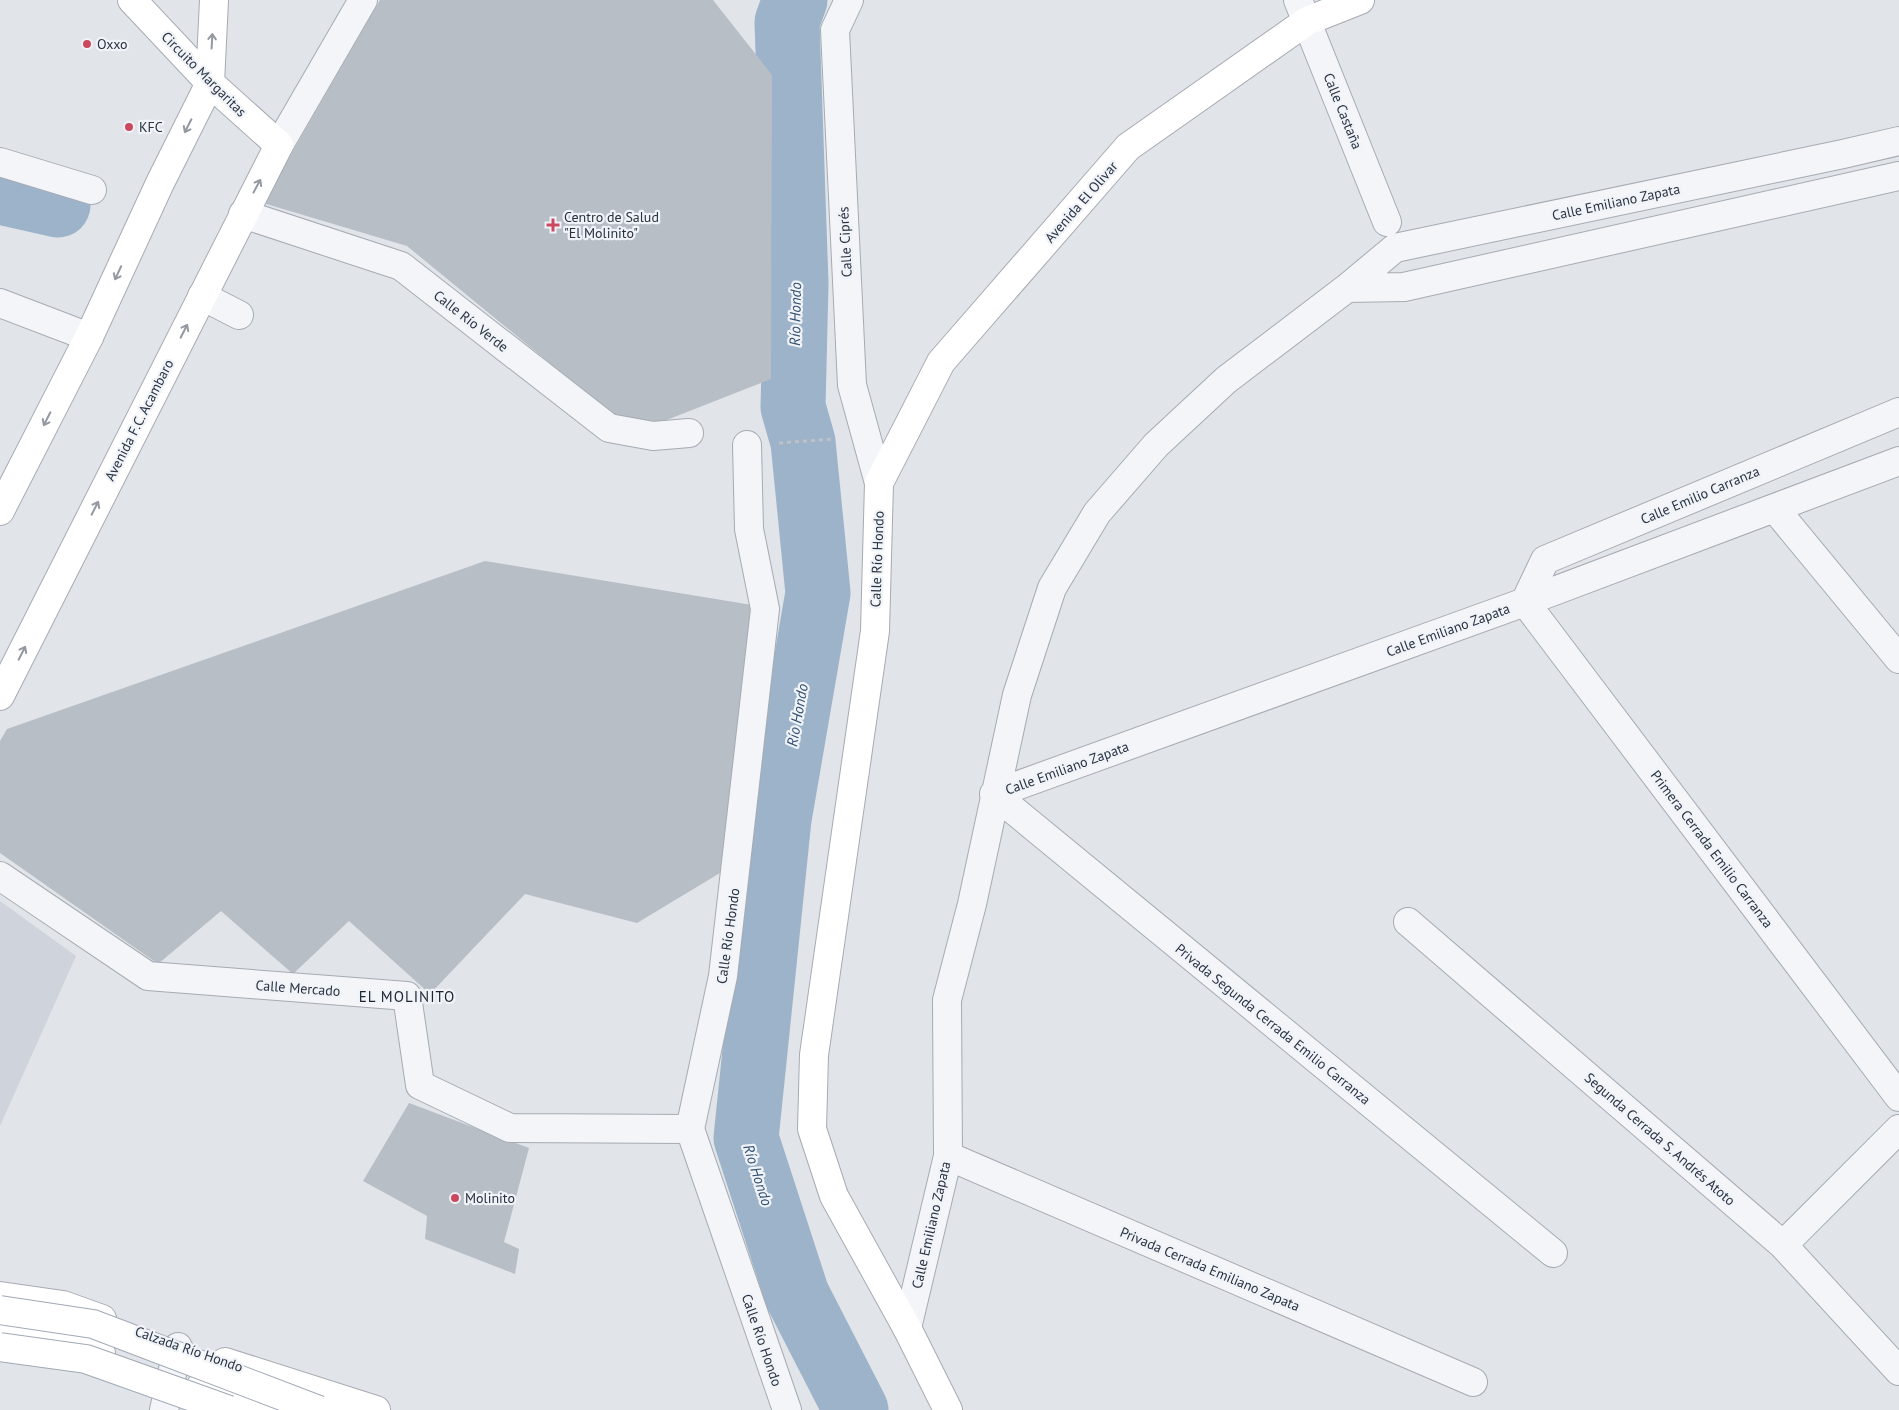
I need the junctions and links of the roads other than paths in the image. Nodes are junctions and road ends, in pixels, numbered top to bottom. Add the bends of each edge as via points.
1 (132, 0) edge
2 (214, 0) edge
3 (364, 0) edge
4 (849, 0) edge
5 (1360, 0) edge
6 (1303, 10) edge
7 (210, 83) junction
8 (1899, 141) edge
9 (279, 145) junction
10 (0, 162) edge
11 (1899, 176) edge
12 (92, 190) dead end
13 (243, 214) junction
14 (1387, 222) dead end
15 (1347, 288) junction
16 (202, 296) junction
17 (0, 303) edge
18 (239, 314) dead end
19 (89, 337) junction
20 (1899, 412) edge
21 (689, 432) dead end
22 (747, 445) dead end
23 (1899, 461) edge
24 (879, 483) junction
25 (1776, 510) junction
26 (0, 511) edge
27 (1525, 602) junction
28 (1899, 660) edge
29 (0, 696) edge
30 (994, 794) junction
31 (0, 876) edge
32 (1408, 922) dead end
33 (1899, 1097) edge
34 (690, 1129) junction
35 (1899, 1129) edge
36 (948, 1156) junction
37 (1783, 1245) junction
38 (1553, 1253) dead end
39 (0, 1296) edge
40 (0, 1310) edge
41 (907, 1328) junction
42 (0, 1331) edge
43 (0, 1346) edge
44 (178, 1347) junction
45 (1899, 1372) edge
46 (173, 1376) junction
47 (1473, 1382) dead end
48 (164, 1410) edge
49 (229, 1410) edge
50 (268, 1410) edge
51 (318, 1410) edge
52 (376, 1410) edge
53 (786, 1410) edge
54 (948, 1410) edge

1 - 7 main road, Circuito Margaritas
7 -> 2 main road
3 - 9 street
4 - 24 street, Calle Ciprés via 835,30 852,385
5 - 6 main road, Avenida El Olivar
6 - 14 street, Calle Castaña
6 - 24 main road, Avenida El Olivar via 1128,147 941,362
7 - 9 main road, Circuito Margaritas
7 -> 19 main road
8 - 15 street, Calle Emiliano Zapata via 1395,248
13 -> 9 main road, Avenida F.C. Acambaro
10 - 12 street
11 - 15 street via 1404,287
13 - 16 main road, Avenida F.C. Acambaro
13 - 21 street, Calle Río Verde via 400,266 609,428 652,436
15 - 30 street, Calle Emiliano Zapata via 1226,380 1156,445 1097,513 1052,588 1017,695
16 - 18 street
29 -> 16 main road, Avenida F.C. Acambaro
17 - 19 street
19 -> 26 main road
20 - 27 street, Calle Emilio Carranza via 1545,560
22 - 34 street, Calle Río Hondo via 749,529 765,609 723,976
23 - 25 street, Calle Emiliano Zapata
24 - 41 main road, Calle Río Hondo via 875,631 814,1055 812,1130 834,1196
25 - 27 street, Calle Emiliano Zapata
25 - 28 street
27 - 30 street, Calle Emiliano Zapata
27 - 33 street, Primera Cerrada Emilio Carranza
30 - 36 street, Calle Emiliano Zapata via 972,904 947,1000
30 - 38 street, Privada Segunda Cerrada Emilio Carranza
31 - 34 street, Calle Mercado via 148,976 407,996 420,1085 510,1128
32 - 37 street, Segunda Cerrada S. Andrés Atoto
34 - 53 street, Calle Río Hondo
35 - 37 street
36 - 41 street, Calle Emiliano Zapata
36 - 47 street, Privada Cerrada Emiliano Zapata
37 - 45 street, Segunda Cerrada S. Andrés Atoto
39 - 44 main road, Calzada Río Hondo via 63,1305
40 - 51 main road, Calzada Río Hondo, bridge via 93,1324
41 - 54 main road
42 - 46 main road via 54,1339
43 - 49 main road, bridge via 86,1359
44 - 46 street
44 - 52 main road, Calzada Río Hondo
46 - 48 street
46 - 50 main road

